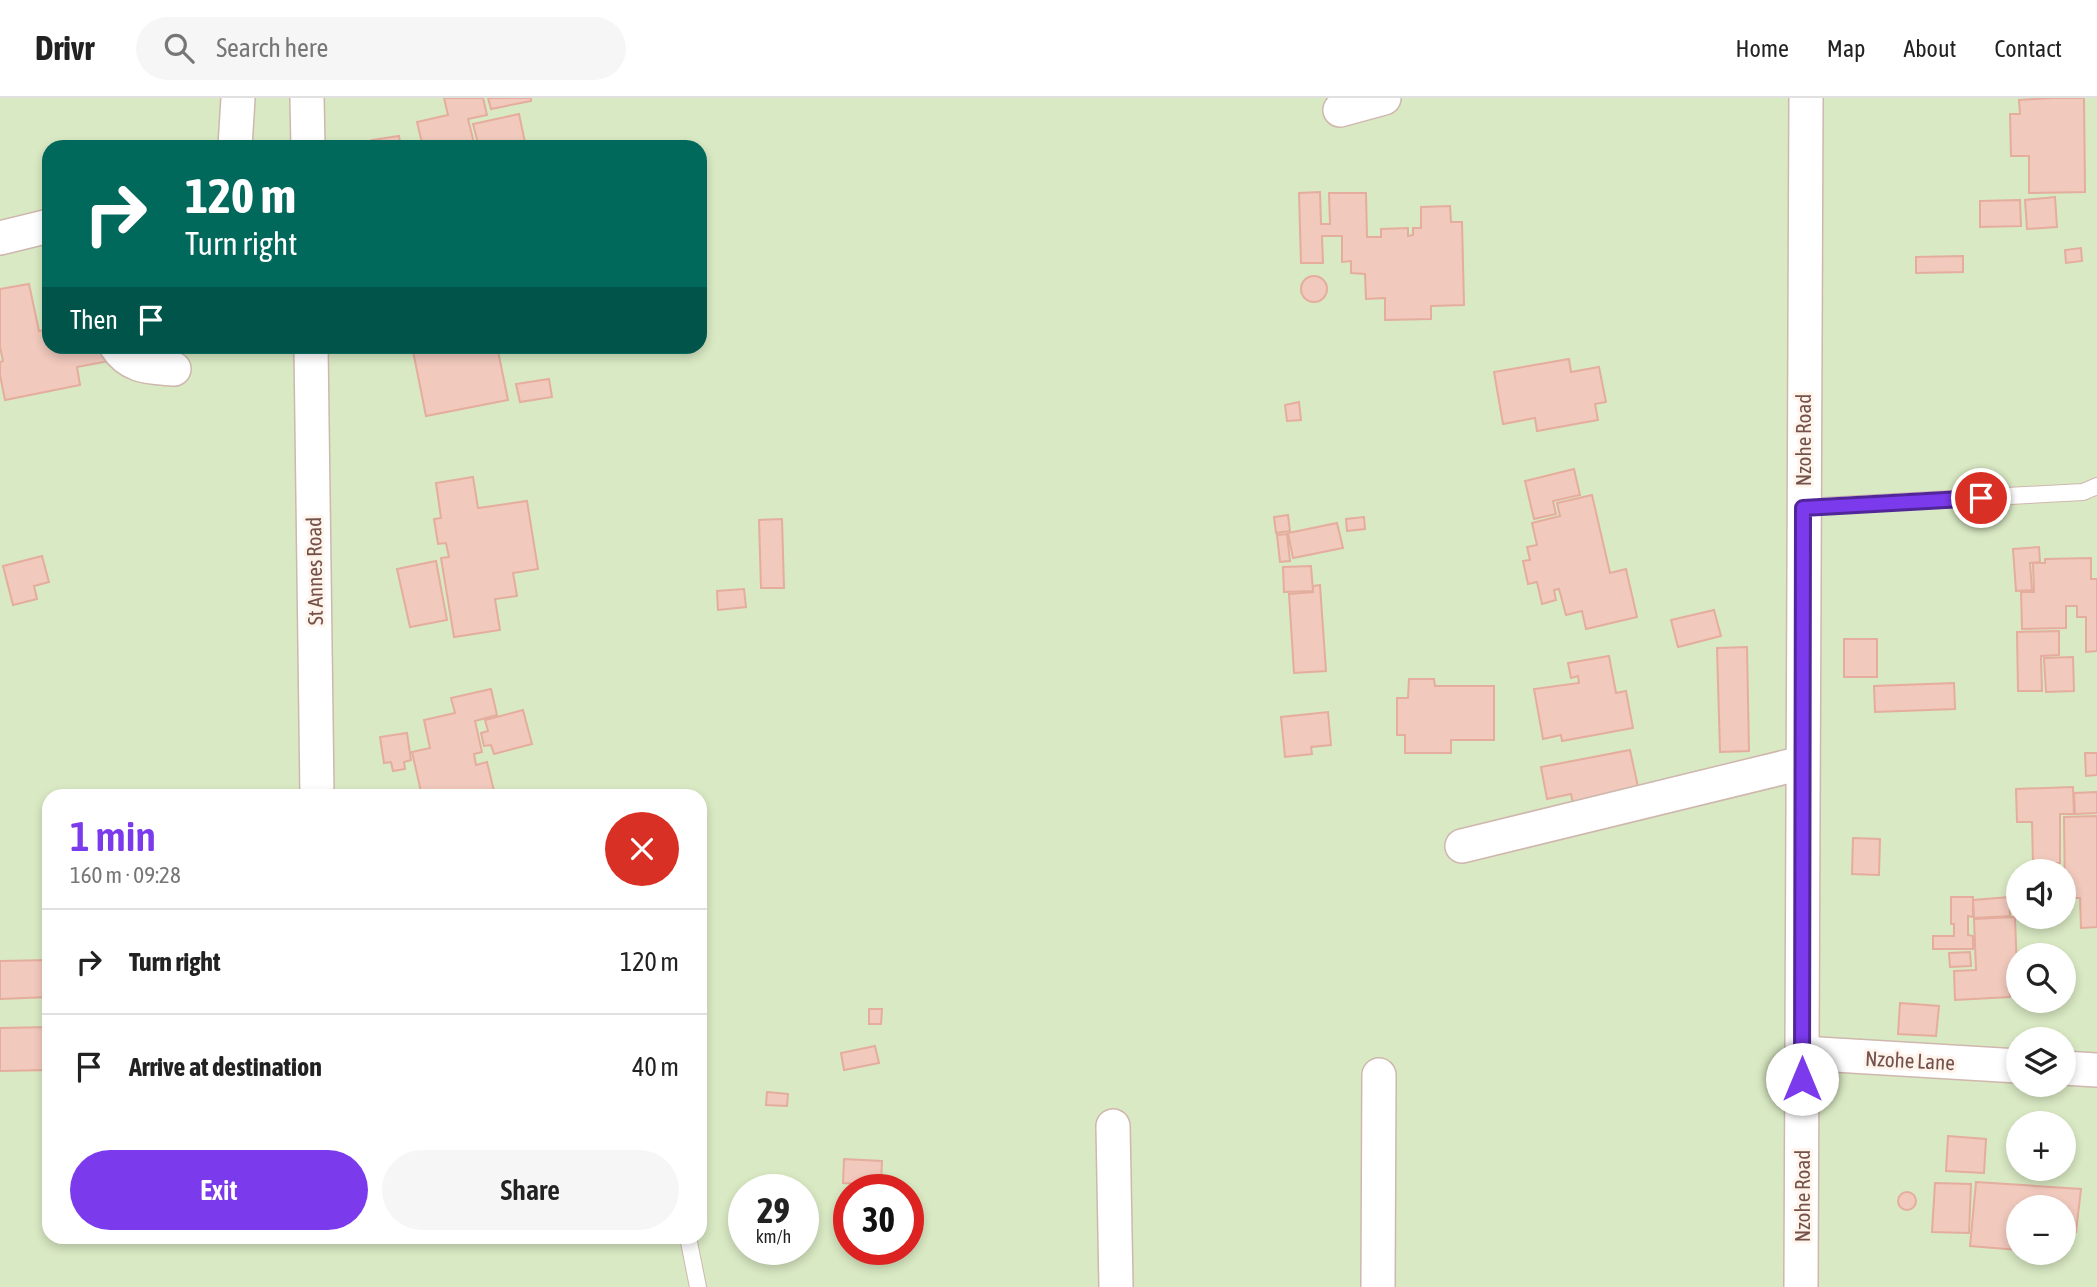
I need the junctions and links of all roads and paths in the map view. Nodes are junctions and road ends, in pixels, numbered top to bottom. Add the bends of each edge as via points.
1 (238, 98) edge
2 (307, 98) edge
3 (1384, 98) edge
4 (1806, 98) edge
5 (1340, 110) dead end
6 (235, 140) edge
7 (308, 140) edge
8 (42, 228) edge
9 (0, 238) edge
10 (122, 354) edge
11 (310, 354) edge
12 (174, 369) dead end
13 (2097, 486) edge
14 (1803, 508) junction
15 (1802, 763) junction
16 (317, 789) edge
17 (1462, 846) dead end
18 (1802, 1053) junction
19 (2006, 1065) edge
20 (2076, 1069) edge
21 (2097, 1070) edge
22 (1379, 1075) dead end
23 (1114, 1126) dead end
24 (689, 1244) edge
25 (698, 1287) edge
26 (1116, 1287) edge
27 (1378, 1287) edge
28 (1801, 1287) edge

1 - 6 street
2 - 7 street
3 - 5 street
4 - 14 street, Nzohe Road
8 - 9 street
10 - 12 street via 139,366
11 - 16 street, St Annes Road
13 - 14 lane via 2083,492
14 - 15 street, Nzohe Road
15 - 17 street
15 - 18 street, Nzohe Road
18 - 19 street, Nzohe Lane
18 - 28 street, Nzohe Road
20 - 21 street
22 - 27 street
23 - 26 street
24 - 25 lane

